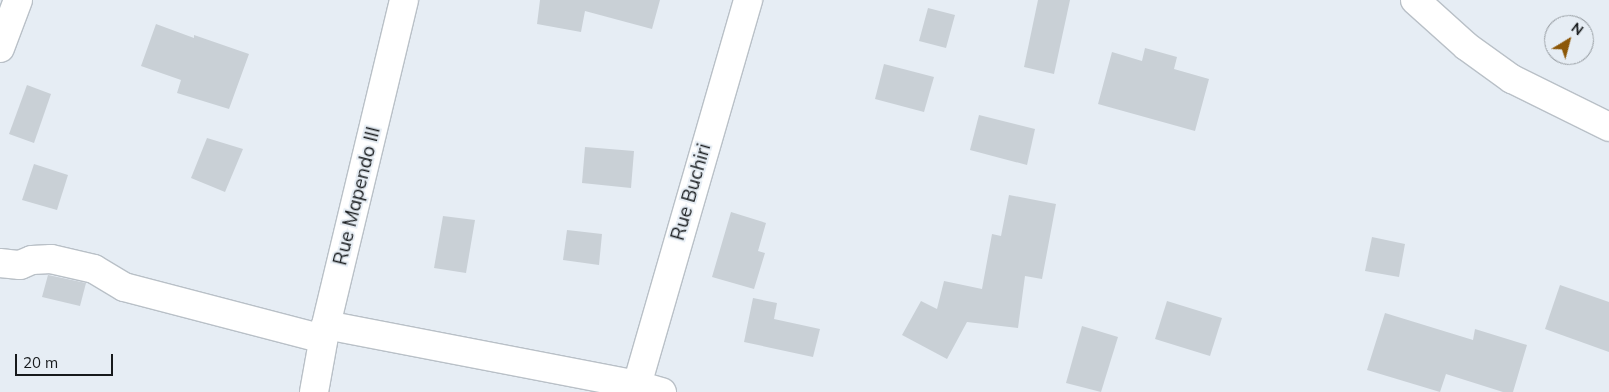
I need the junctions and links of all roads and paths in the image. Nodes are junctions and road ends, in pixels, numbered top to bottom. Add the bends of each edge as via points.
1 (18, 0) edge
2 (404, 0) edge
3 (748, 0) edge
4 (1415, 0) edge
5 (0, 48) edge
6 (1609, 128) edge
7 (0, 262) edge
8 (324, 332) junction
9 (649, 388) edge
10 (314, 392) edge

1 - 5 street
2 - 8 street, Rue Mapendo III
3 - 9 street, Rue Buchiri
4 - 6 street via 1466,46 1512,78
7 - 8 street via 20,265 32,260 51,259 94,269 124,287
8 - 9 street
8 - 10 street, Rue Mapendo III

